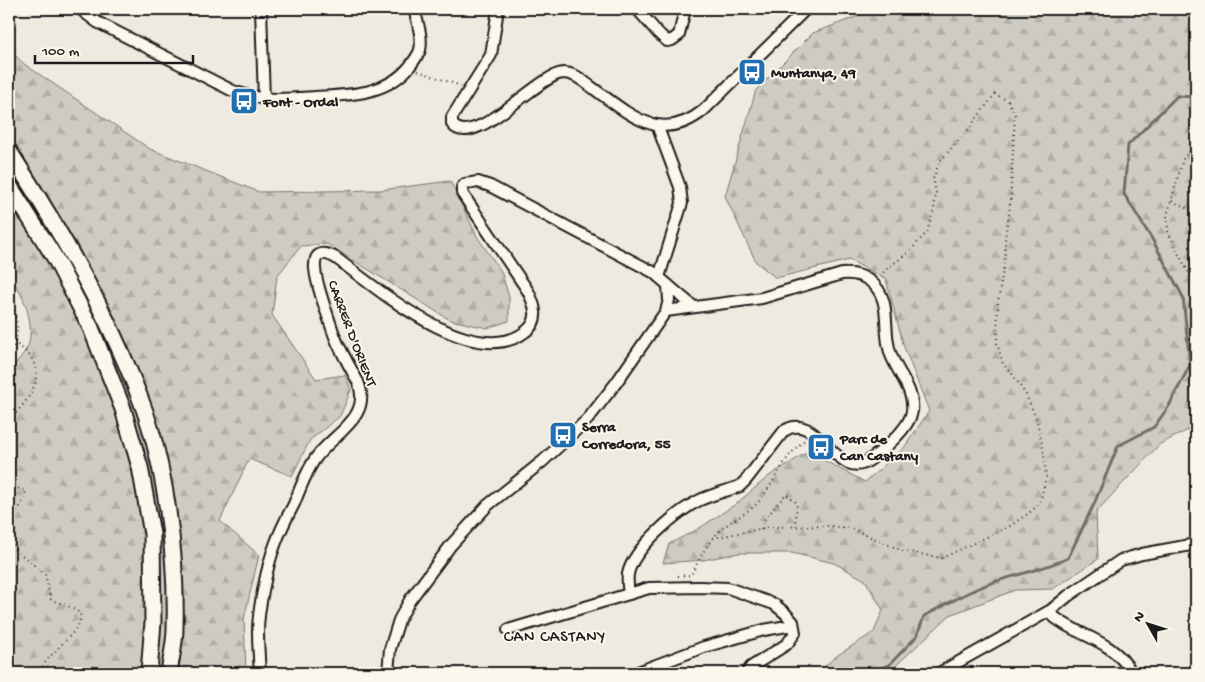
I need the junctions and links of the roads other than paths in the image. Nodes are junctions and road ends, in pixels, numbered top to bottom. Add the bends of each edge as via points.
1 (80, 9) edge
2 (262, 9) edge
3 (414, 9) edge
4 (498, 9) edge
5 (637, 9) edge
6 (684, 9) edge
7 (806, 9) edge
8 (264, 100) junction
9 (657, 125) junction
10 (9, 151) edge
11 (9, 185) edge
12 (659, 278) junction
13 (668, 285) junction
14 (694, 307) junction
15 (666, 311) junction
16 (1196, 544) edge
17 (629, 594) junction
18 (1048, 612) junction
19 (793, 625) junction
20 (508, 630) dead end
21 (148, 673) edge
22 (169, 673) edge
23 (260, 673) edge
24 (388, 673) edge
25 (635, 673) edge
26 (747, 673) edge
27 (939, 673) edge
28 (1132, 673) edge

1 - 8 street via 97,22 233,91
2 - 8 street
3 - 8 street via 420,52 397,79 369,91 348,95
4 - 9 street via 491,55 452,117 452,124 465,130 484,124 542,83 562,74 578,77 633,116
5 - 6 street via 661,36 672,40 679,35
7 - 9 street via 694,118 678,126
9 - 12 street via 680,187 682,202
10 - 22 highway via 75,260 115,336 141,399 160,463 172,545 175,630
11 - 21 highway via 55,258 86,319 123,409 140,467 152,534 153,622
12 - 13 street, CARRER D'ORIENT
12 - 23 street, CARRER D'ORIENT via 478,182 465,184 462,193 535,306 533,323 518,336 482,341 455,334 411,313 336,258 326,254 318,256 314,263 315,277 334,334 362,390 362,398 358,413 309,468 275,545 259,618
13 - 14 street, CARRER D'ORIENT
13 - 15 street via 670,300
14 - 15 street
14 - 17 street via 762,298 842,274 864,277 879,290 884,301 889,350 912,397 912,413 899,433 870,459 859,464 842,459 800,426 784,431 740,486 692,505 656,533 631,566
15 - 24 street via 588,419 543,461 488,505 451,545 404,608 390,649
16 - 18 street via 1121,560
17 - 19 street via 649,588 728,588 774,604
17 - 20 street
18 - 27 street
18 - 28 street via 1063,624 1105,644
19 - 25 street via 704,647
19 - 26 street via 795,633 787,644

